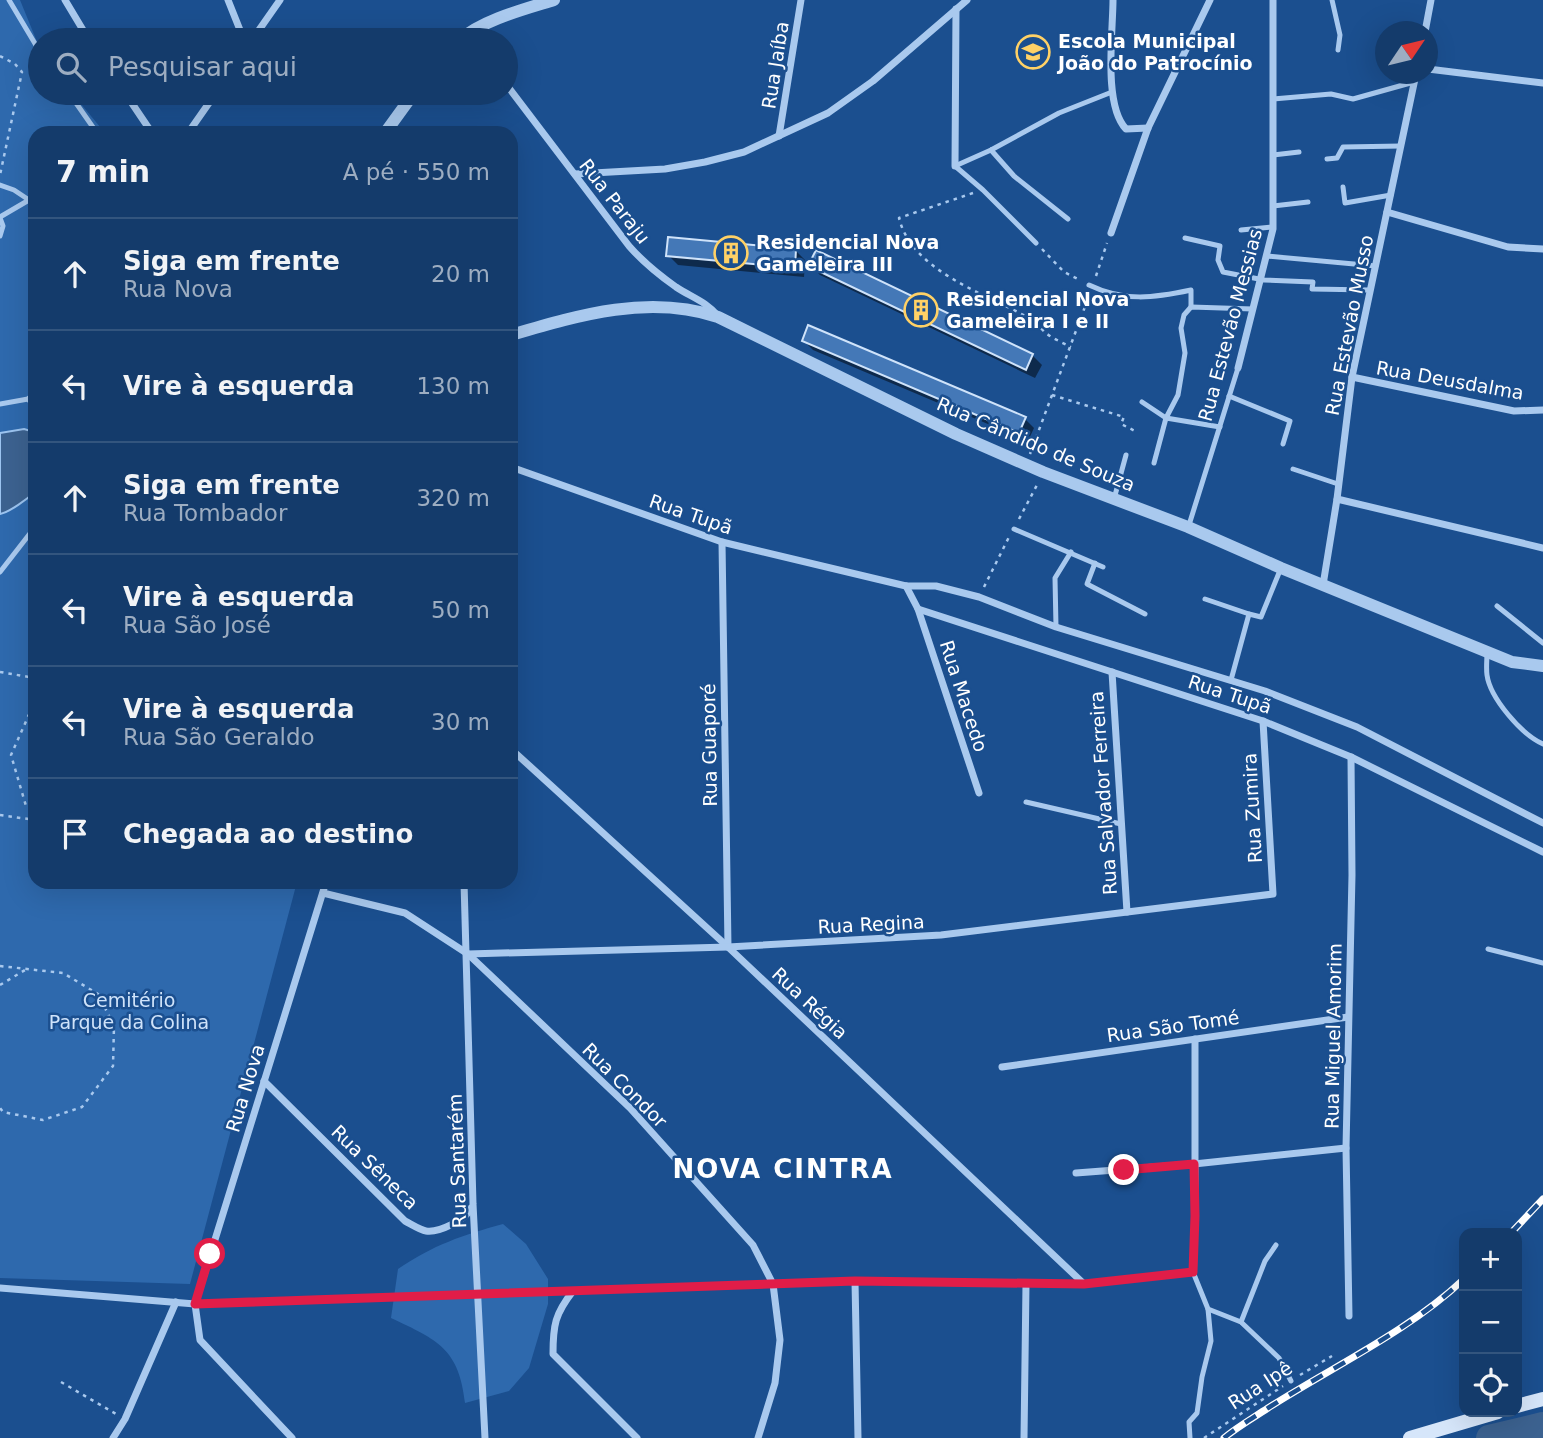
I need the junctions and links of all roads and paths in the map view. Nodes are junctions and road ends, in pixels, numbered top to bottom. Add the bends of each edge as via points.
1 (9, 0) edge
2 (65, 0) edge
3 (228, 0) edge
4 (280, 0) edge
5 (554, 0) edge
6 (801, 0) edge
7 (967, 0) edge
8 (1113, 0) edge
9 (1210, 0) edge
10 (1273, 0) edge
11 (1332, 0) edge
12 (1432, 0) edge
13 (956, 9) junction
14 (1427, 21) edge
15 (82, 28) edge
16 (239, 28) edge
17 (260, 28) edge
18 (486, 28) edge
19 (28, 32) edge
20 (1338, 50) dead end
21 (0, 56) edge
22 (1438, 70) edge
23 (1543, 83) edge
24 (1397, 84) edge
25 (1414, 84) edge
26 (1112, 92) junction
27 (1273, 99) junction
28 (518, 100) edge
29 (77, 105) edge
30 (133, 105) edge
31 (208, 105) edge
32 (405, 105) edge
33 (92, 126) edge
34 (147, 126) edge
35 (193, 126) edge
36 (390, 126) edge
37 (1148, 128) junction
38 (779, 136) junction
39 (1401, 146) junction
40 (990, 150) junction
41 (1299, 152) dead end
42 (1273, 155) junction
43 (1327, 159) dead end
44 (955, 166) junction
45 (575, 174) junction
46 (0, 175) edge
47 (0, 185) edge
48 (1343, 187) dead end
49 (983, 190) junction
50 (1391, 195) junction
51 (28, 199) edge
52 (1308, 202) dead end
53 (28, 204) edge
54 (1273, 206) junction
55 (1387, 212) junction
56 (0, 218) edge
57 (1068, 219) dead end
58 (1273, 227) junction
59 (1241, 230) dead end
60 (1111, 233) joint
61 (0, 236) edge
62 (1185, 238) dead end
63 (1036, 243) joint
64 (1543, 249) edge
65 (1266, 256) junction
66 (1376, 266) junction
67 (1260, 280) junction
68 (1091, 286) junction
69 (1369, 290) junction
70 (1191, 307) junction
71 (1253, 309) junction
72 (718, 317) junction
73 (518, 333) edge
74 (1071, 347) junction
75 (1238, 368) joint
76 (1352, 377) junction
77 (1052, 395) junction
78 (1229, 396) junction
79 (27, 399) edge
80 (1142, 402) dead end
81 (0, 404) edge
82 (1543, 410) edge
83 (1166, 418) junction
84 (1220, 427) junction
85 (1135, 431) dead end
86 (1283, 444) dead end
87 (1126, 455) dead end
88 (1154, 463) dead end
89 (1026, 465) junction
90 (1293, 468) dead end
91 (518, 469) edge
92 (1338, 484) junction
93 (1114, 499) junction
94 (1337, 499) junction
95 (1188, 527) junction
96 (1014, 529) dead end
97 (28, 536) edge
98 (722, 542) junction
99 (1543, 548) edge
100 (1071, 552) junction
101 (1094, 563) junction
102 (1104, 567) dead end
103 (1281, 568) junction
104 (0, 572) edge
105 (1323, 585) junction
106 (906, 586) junction
107 (1205, 599) dead end
108 (1497, 606) dead end
109 (918, 609) junction
110 (1145, 614) dead end
111 (1249, 614) junction
112 (1056, 627) junction
113 (1543, 642) edge
114 (1487, 652) junction
115 (1543, 666) edge
116 (0, 672) edge
117 (1112, 672) junction
118 (28, 677) edge
119 (1231, 680) junction
120 (28, 719) edge
121 (1263, 721) junction
122 (1543, 744) edge
123 (518, 755) edge
124 (1350, 757) junction
125 (979, 793) dead end
126 (1026, 802) dead end
127 (28, 808) edge
128 (0, 815) edge
129 (28, 820) edge
130 (1543, 823) edge
131 (1121, 824) junction
132 (1543, 852) edge
133 (324, 889) edge
134 (464, 889) edge
135 (323, 893) junction
136 (1273, 894) joint
137 (1127, 912) junction
138 (728, 947) junction
139 (1488, 949) dead end
140 (468, 954) junction
141 (1543, 963) edge
142 (0, 966) edge
143 (25, 970) junction
144 (0, 985) edge
145 (1348, 1017) junction
146 (1195, 1039) junction
147 (1002, 1067) dead end
148 (264, 1081) junction
149 (1, 1111) edge
150 (1346, 1148) junction
151 (1194, 1164) junction
152 (1076, 1173) dead end
153 (473, 1204) junction
154 (1276, 1245) dead end
155 (1193, 1272) junction
156 (855, 1281) junction
157 (773, 1284) junction
158 (1026, 1284) junction
159 (1084, 1284) junction
160 (0, 1288) edge
161 (573, 1291) junction
162 (479, 1294) junction
163 (176, 1302) junction
164 (195, 1304) junction
165 (1208, 1309) junction
166 (1349, 1316) dead end
167 (1241, 1322) junction
168 (1332, 1356) dead end
169 (1291, 1381) junction
170 (61, 1382) dead end
171 (1543, 1399) edge
172 (1522, 1405) edge
173 (1481, 1417) edge
174 (125, 1419) junction
175 (113, 1438) edge
176 (292, 1438) edge
177 (485, 1438) edge
178 (637, 1438) edge
179 (758, 1438) edge
180 (858, 1438) edge
181 (1024, 1438) edge
182 (1190, 1438) edge
183 (1204, 1438) edge
184 (1410, 1438) edge

1 - 19 lane
2 - 15 street
3 - 16 street
4 - 17 street
5 - 18 street
6 - 38 street, Rua Jaíba
7 - 13 street
8 - 26 street
9 - 37 street
10 - 27 street, Rua Estevão Messias
11 - 20 lane via 1340,36
12 - 14 street
13 - 38 street via 873,81 828,113
13 - 44 street
21 - 46 path via 23,72
22 - 23 street
24 - 27 lane via 1353,99 1331,94
25 - 39 street, Rua Estevão Musso
26 - 37 street via 1119,122 1126,129
26 - 40 lane via 1059,113
27 - 42 street, Rua Estevão Messias
28 - 45 street, Rua Paraju
29 - 33 lane
30 - 34 street
31 - 35 street
32 - 36 street
37 - 60 street
38 - 45 street via 705,162
39 - 43 lane via 1343,146 1336,158
39 - 50 street, Rua Estevão Musso
40 - 44 lane
40 - 57 lane via 1014,176
41 - 42 lane
42 - 54 street, Rua Estevão Messias
44 - 49 lane
45 - 72 street, Rua Paraju via 646,264
47 - 51 lane
48 - 50 lane via 1345,203
49 - 63 lane
49 - 74 path via 899,218 902,231 924,259
50 - 55 street, Rua Estevão Musso
52 - 54 lane
53 - 56 lane
54 - 58 street, Rua Estevão Messias
55 - 64 street via 1508,247
55 - 66 street, Rua Estevão Musso
56 - 61 lane
58 - 59 lane
58 - 65 street, Rua Estevão Messias
60 - 68 path
62 - 67 lane via 1220,246 1218,260 1223,272
63 - 68 path via 1064,272
65 - 66 lane
65 - 67 street, Rua Estevão Messias
66 - 69 street, Rua Estevão Musso
67 - 69 lane via 1313,282 1312,289
67 - 71 street, Rua Estevão Messias
68 - 70 lane via 1104,293 1152,298 1191,290
68 - 74 path
69 - 76 street, Rua Estevão Musso
70 - 71 lane
70 - 83 lane via 1181,328 1185,354 1178,395
71 - 75 street, Rua Estevão Messias
72 - 73 street, Rua Cândido de Souza via 674,307 632,307 598,311
72 - 89 street, Rua Cândido de Souza
74 - 77 path
75 - 78 lane, Rua Estevão Messias
76 - 82 street, Rua Deusdalma via 1514,411
76 - 92 street, Rua Estevão Musso
77 - 85 path via 1124,417 1121,424
77 - 89 path
78 - 84 lane, Rua Estevão Messias
78 - 86 lane via 1290,421
79 - 81 lane
80 - 83 lane
83 - 84 lane
83 - 88 lane
84 - 95 lane, Rua Estevão Messias
87 - 93 lane
89 - 93 street, Rua Cândido de Souza
90 - 92 lane
91 - 98 street, Rua Tupã
92 - 94 street, Rua Estevão Musso
93 - 95 street, Rua Cândido de Souza
94 - 99 street
94 - 105 street, Rua Estevão Musso
95 - 103 street, Rua Cândido de Souza
96 - 100 lane
97 - 104 lane
98 - 106 street, Rua Tupã
98 - 138 street, Rua Guaporé
100 - 101 lane
100 - 112 lane via 1055,578
101 - 102 lane
101 - 110 lane via 1087,584
103 - 105 street, Rua Cândido de Souza
103 - 111 lane via 1261,617
105 - 114 street, Rua Cândido de Souza
106 - 109 street
106 - 112 street, Rua Tupã via 936,586 979,597
107 - 111 lane
108 - 113 lane
109 - 117 street, Rua Tupã
109 - 125 street, Rua Macedo
111 - 119 lane
112 - 119 street, Rua Tupã
114 - 115 street, Rua Cândido de Souza via 1512,662
114 - 122 lane via 1491,688 1511,719
116 - 118 path
117 - 121 street, Rua Tupã
117 - 131 street, Rua Salvador Ferreira
119 - 130 street, Rua Tupã via 1357,727
120 - 127 path via 12,755
121 - 124 street, Rua Tupã
121 - 136 street, Rua Zumira
123 - 138 street, Rua Régia
124 - 132 street, Rua Tupã
124 - 145 street, Rua Miguel Amorim
126 - 131 lane
128 - 129 path
131 - 137 street, Rua Salvador Ferreira
133 - 135 street, Rua Nova
134 - 140 street, Rua Santarém
135 - 140 street, Rua Condor via 405,913
135 - 148 street, Rua Nova
136 - 137 street, Rua Regina
137 - 138 street, Rua Regina via 941,935
138 - 140 street, Rua Regina
138 - 159 street, Rua Régia
139 - 141 lane
140 - 153 street, Rua Santarém
140 - 157 street, Rua Condor via 630,1108 753,1245
142 - 143 path
143 - 144 path
143 - 149 path via 63,973 98,994 114,1026 113,1066 82,1107 43,1120
145 - 146 street, Rua São Tomé
145 - 150 street, Rua Miguel Amorim
146 - 147 street, Rua São Tomé
146 - 151 street
148 - 153 street, Rua Sêneca via 405,1221 427,1232 469,1214
148 - 164 street, Rua Nova
150 - 151 street
150 - 166 street, Rua Miguel Amorim
151 - 152 street
151 - 155 street
153 - 162 street, Rua Santarém
154 - 167 lane
155 - 159 street
155 - 165 lane
156 - 157 street
156 - 158 street
156 - 180 street
157 - 161 street
157 - 179 street, Rua Condor via 780,1340 775,1383
158 - 159 street
158 - 181 street
160 - 163 street
161 - 162 street
161 - 178 street via 559,1310 553,1354
162 - 164 street
162 - 177 street, Rua Santarém
163 - 164 street
163 - 174 street
164 - 176 street via 200,1340
165 - 167 lane
165 - 182 lane via 1211,1341 1197,1413 1189,1422
167 - 169 lane via 1279,1358
168 - 169 path, Rua Ipê
169 - 183 path, Rua Ipê
170 - 174 path
171 - 172 main road
173 - 184 main road
174 - 175 street

